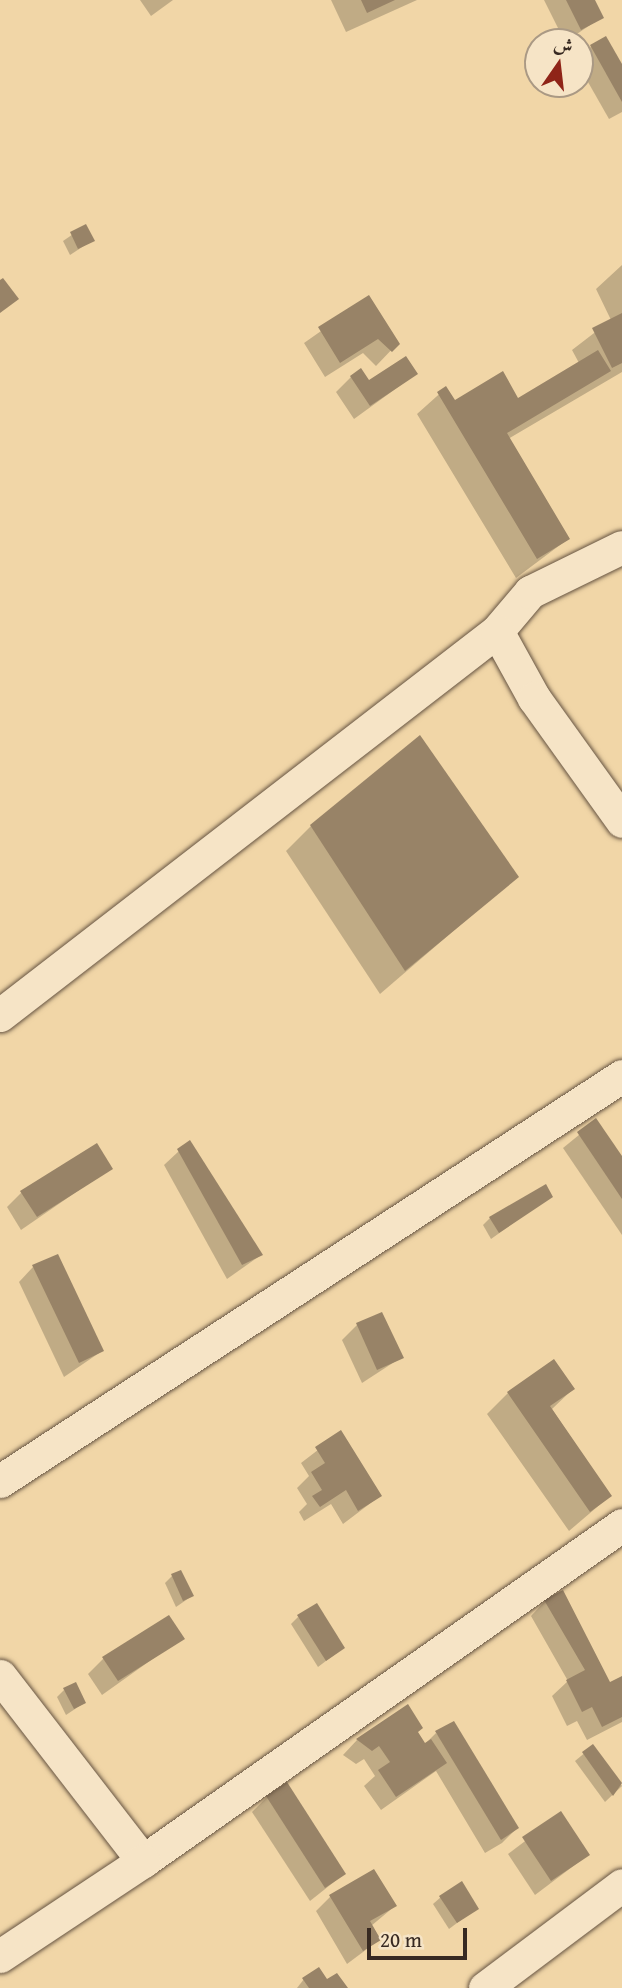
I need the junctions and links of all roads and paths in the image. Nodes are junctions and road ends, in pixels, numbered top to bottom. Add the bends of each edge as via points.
1 (622, 547) edge
2 (497, 631) junction
3 (622, 821) edge
4 (0, 1015) edge
5 (622, 1076) edge
6 (0, 1481) edge
7 (622, 1525) edge
8 (0, 1676) edge
9 (143, 1861) junction
10 (622, 1885) edge
11 (0, 1956) edge
12 (485, 1988) edge

1 - 2 lane via 530,592
2 - 3 lane via 534,698
2 - 4 lane
5 - 6 lane
7 - 9 lane
8 - 9 lane
9 - 11 lane
10 - 12 lane

